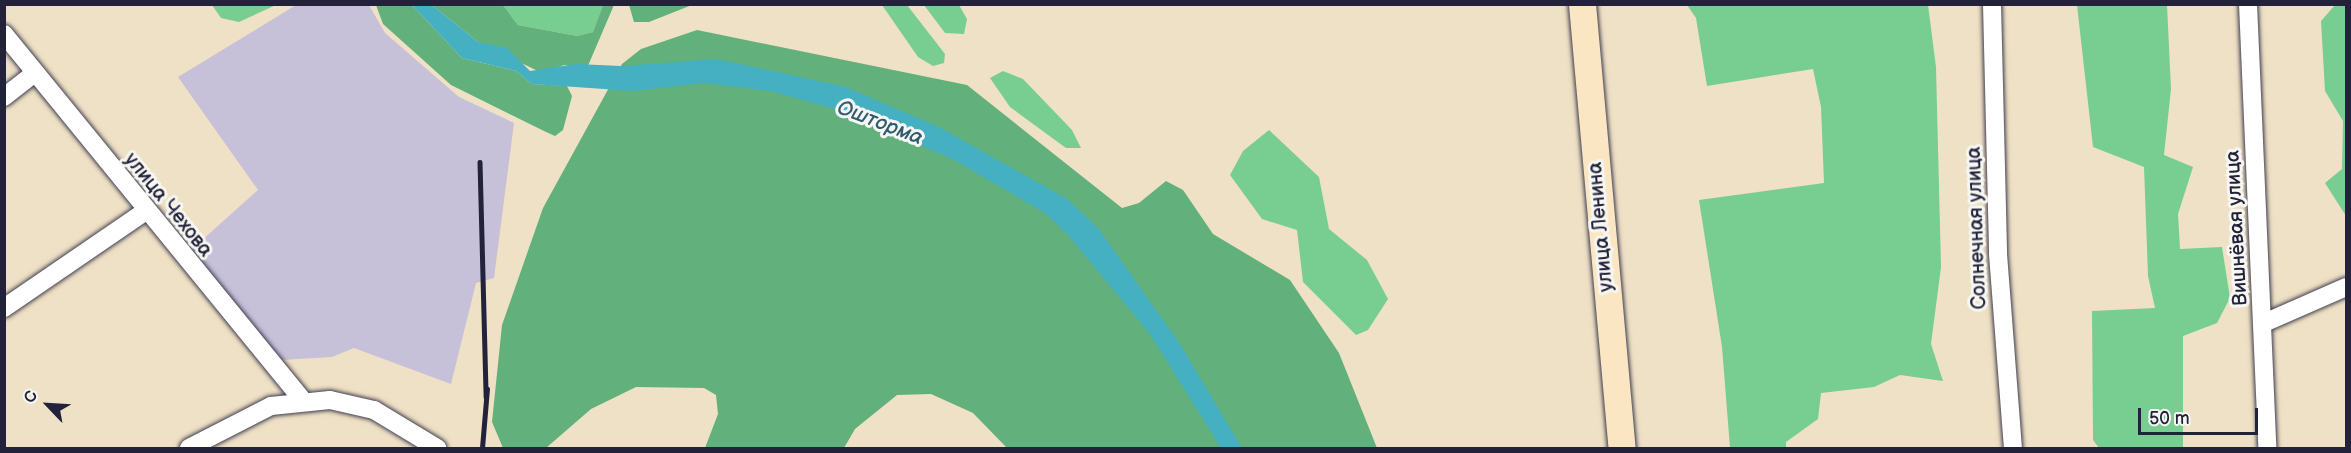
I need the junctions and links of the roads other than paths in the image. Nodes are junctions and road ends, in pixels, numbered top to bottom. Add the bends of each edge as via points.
1 (1582, 4) edge
2 (1992, 4) edge
3 (2248, 4) edge
4 (4, 34) edge
5 (35, 73) junction
6 (4, 97) edge
7 (144, 212) junction
8 (2346, 287) edge
9 (4, 308) edge
10 (2264, 323) junction
11 (302, 400) junction
12 (189, 448) edge
13 (437, 448) edge
14 (1622, 448) edge
15 (2013, 448) edge
16 (2267, 448) edge

1 - 14 street, улица Ленина
2 - 15 street, Солнечная улица via 1998,254
3 - 10 street, Вишнёвая улица
4 - 5 street, улица Чехова
5 - 6 street
5 - 7 street, улица Чехова
7 - 9 street
7 - 11 street, улица Чехова
8 - 10 street
10 - 16 street, Вишнёвая улица
11 - 12 street via 238,420
11 - 13 street via 374,410

